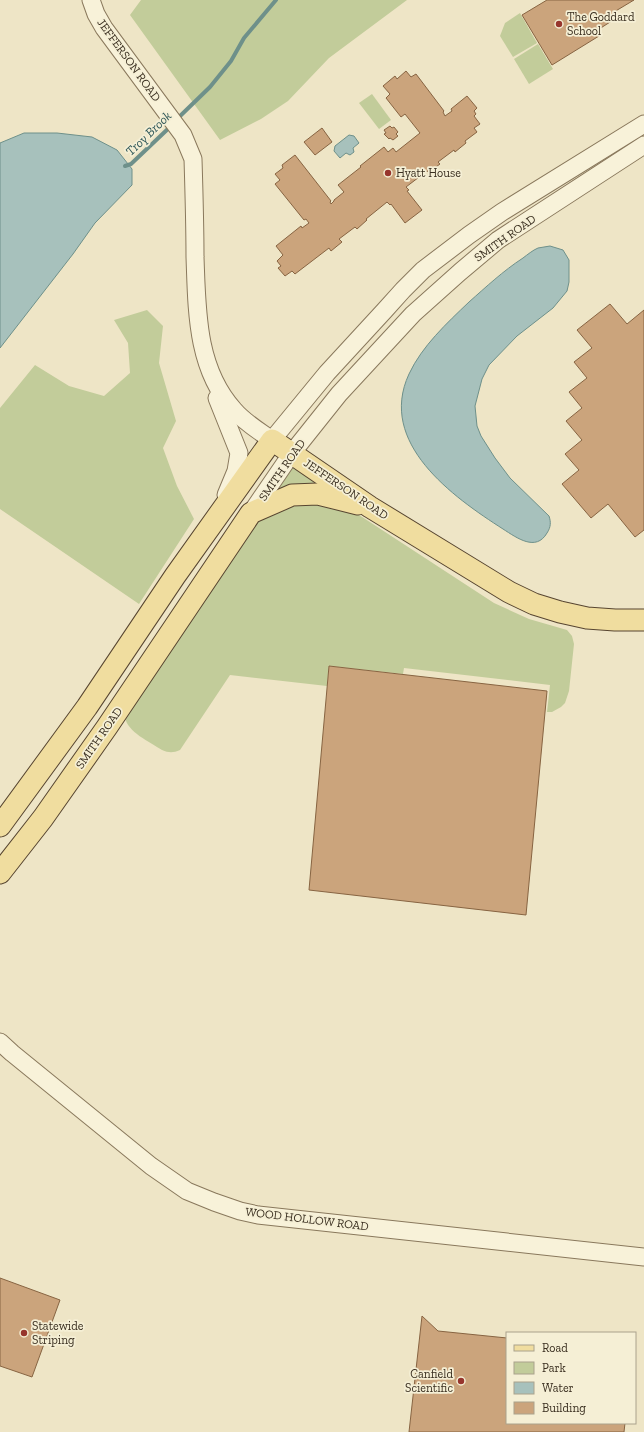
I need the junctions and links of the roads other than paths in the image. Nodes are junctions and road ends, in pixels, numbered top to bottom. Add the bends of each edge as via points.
1 (80, 0) edge
2 (93, 7) edge
3 (644, 124) edge
4 (644, 145) edge
5 (206, 358) junction
6 (272, 440) junction
7 (292, 453) junction
8 (370, 507) junction
9 (251, 514) junction
10 (216, 517) junction
11 (644, 620) edge
12 (0, 826) edge
13 (0, 873) edge
14 (0, 1042) edge
15 (644, 1257) edge

1 - 2 street, JEFFERSON ROAD
2 - 5 street, JEFFERSON ROAD via 104,28 183,134 193,159 196,308
3 - 6 street, SMITH ROAD via 502,212 423,270 326,372
4 - 7 street, SMITH ROAD via 498,240 460,272 413,314 378,351 339,394
5 - 6 street, JEFFERSON ROAD via 215,381 234,411
5 - 10 street via 208,376 239,453 236,471
6 - 7 main road, JEFFERSON ROAD
6 - 10 main road, SMITH ROAD
7 - 8 main road, JEFFERSON ROAD
7 - 9 street, SMITH ROAD
8 - 9 main road via 318,494 292,495
8 - 11 main road, JEFFERSON ROAD via 509,592 534,604 587,618
9 - 13 main road, SMITH ROAD via 107,727 43,818
10 - 12 main road, SMITH ROAD via 88,707
14 - 15 street, WOOD HOLLOW ROAD via 151,1166 187,1191 240,1211 265,1216

